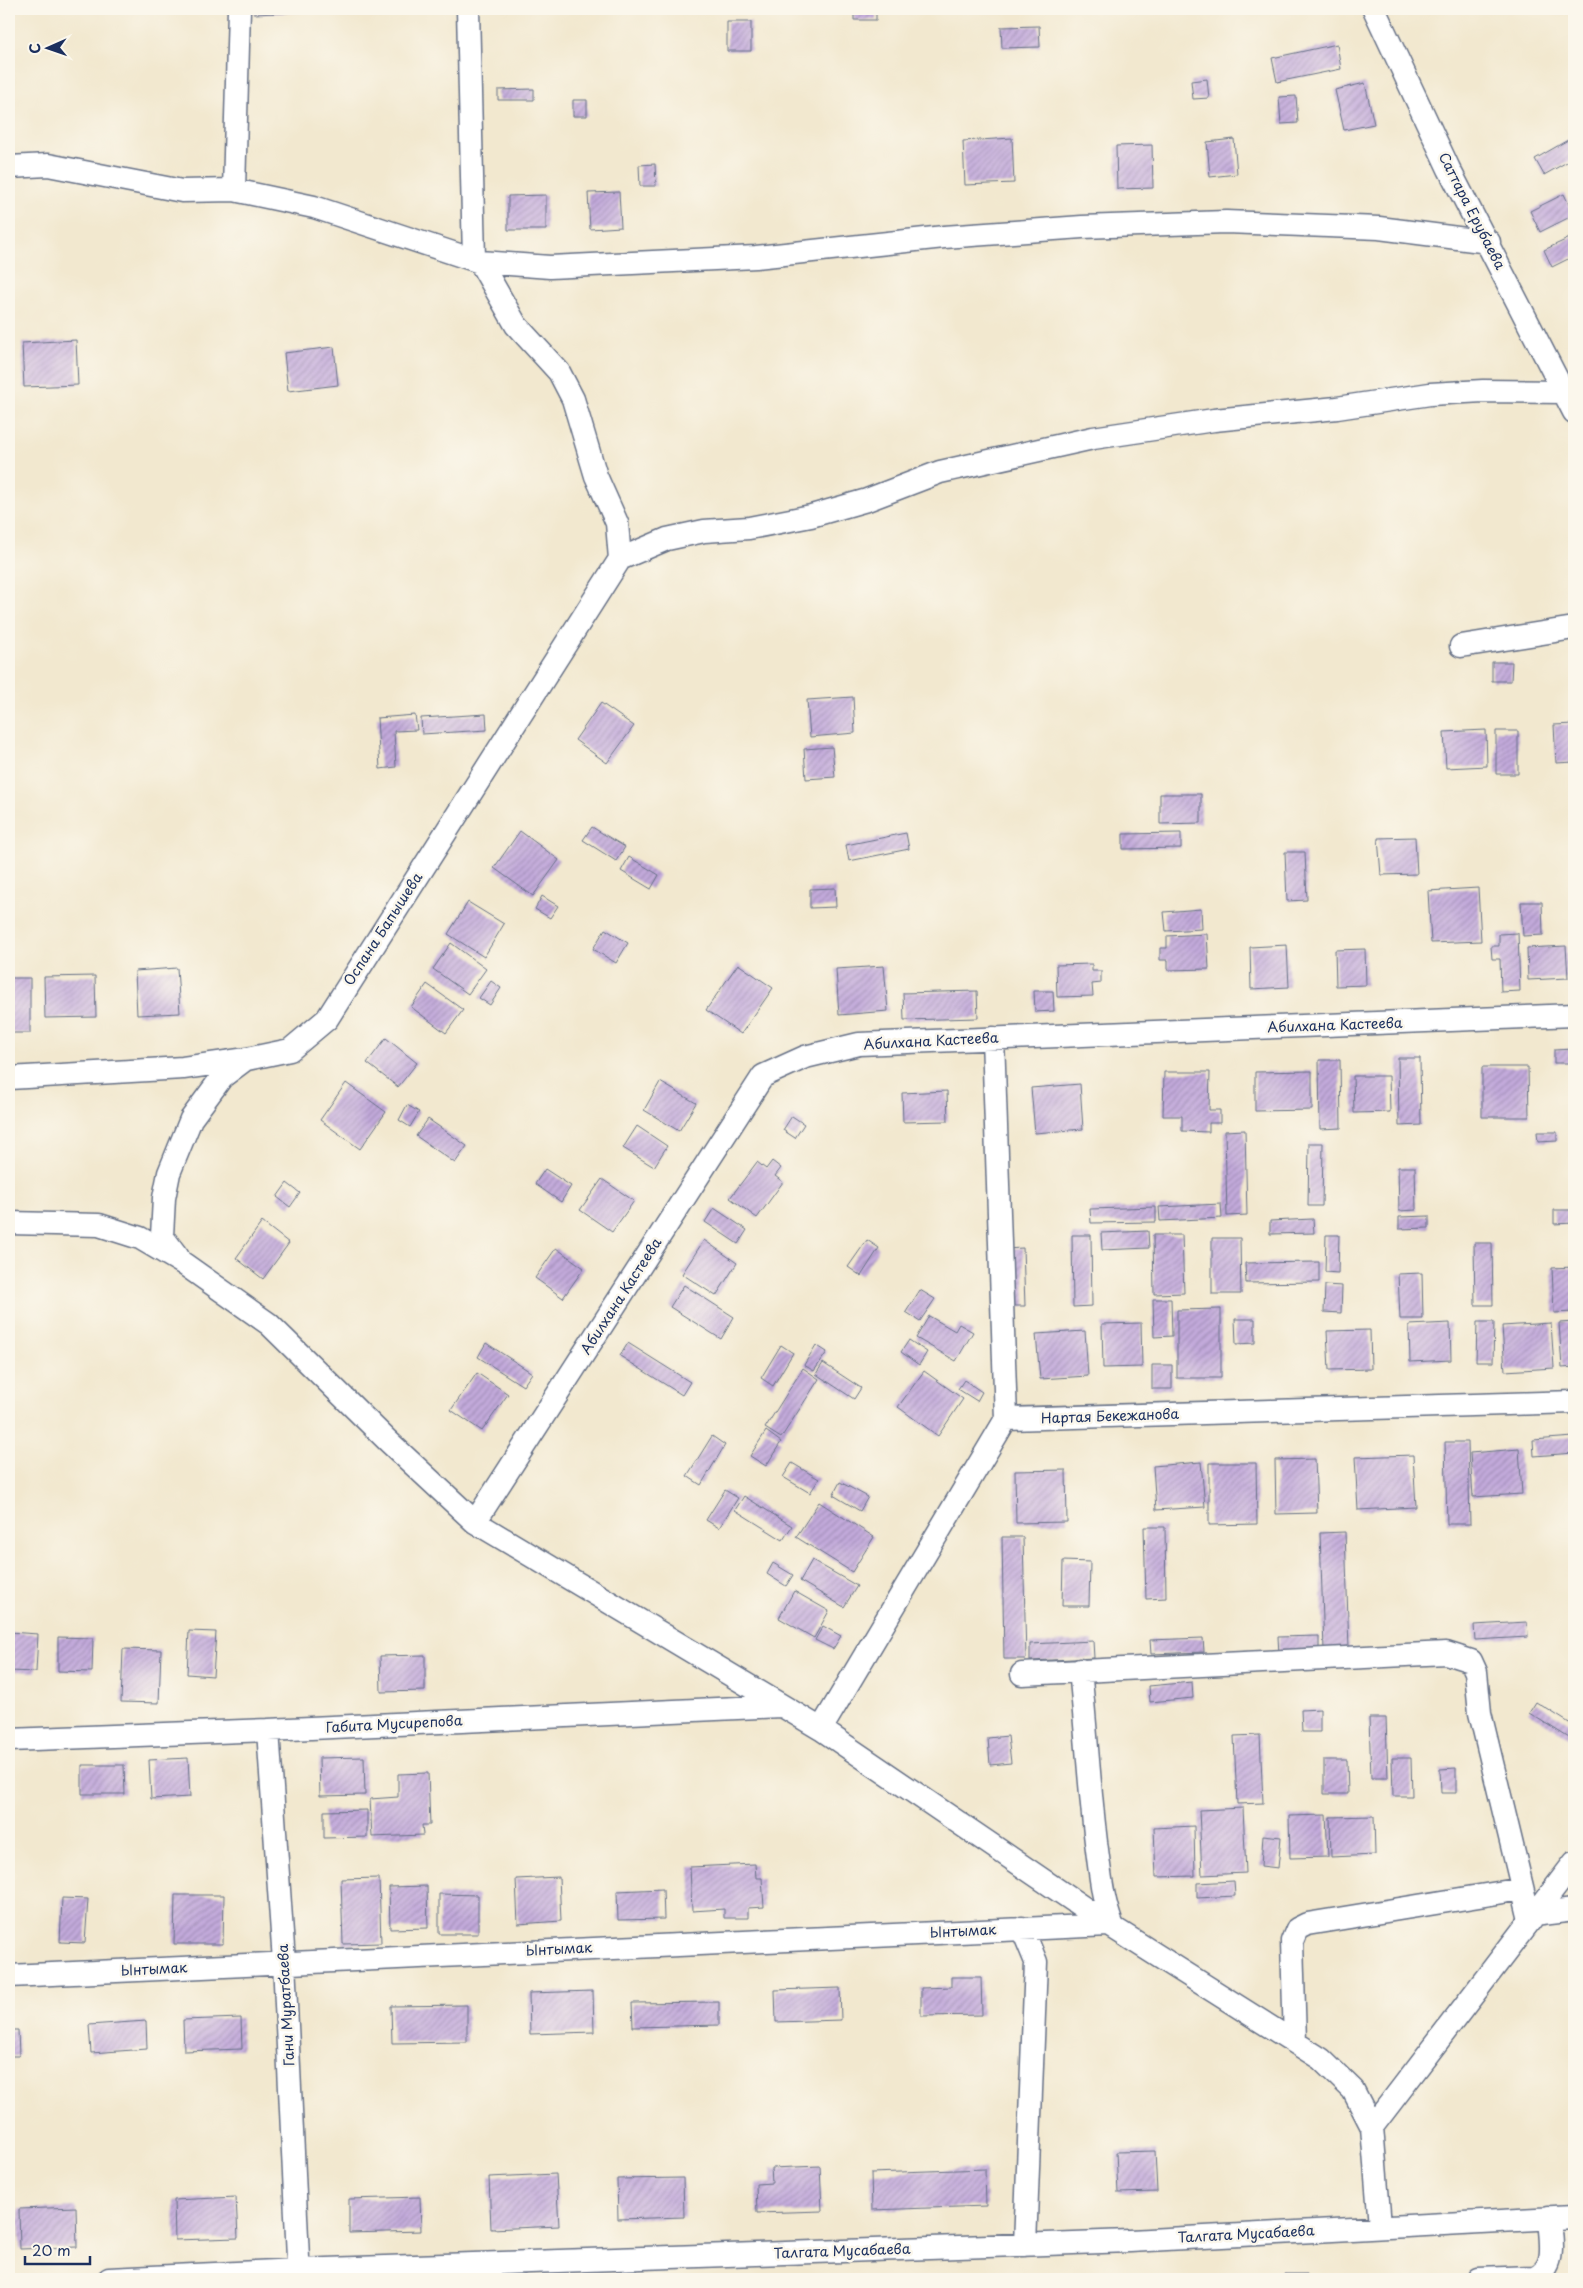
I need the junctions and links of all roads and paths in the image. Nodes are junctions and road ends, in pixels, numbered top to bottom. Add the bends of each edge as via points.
1 (239, 9) edge
2 (468, 9) edge
3 (1374, 9) edge
4 (9, 167) edge
5 (234, 190) junction
6 (1489, 242) junction
7 (477, 260) junction
8 (1563, 392) junction
9 (1574, 412) edge
10 (620, 559) junction
11 (1574, 628) edge
12 (1461, 646) dead end
13 (1574, 1015) edge
14 (993, 1038) junction
15 (247, 1059) junction
16 (9, 1078) edge
17 (9, 1222) edge
18 (184, 1264) junction
19 (1574, 1402) edge
20 (1006, 1419) junction
21 (475, 1522) junction
22 (1080, 1670) junction
23 (1022, 1674) dead end
24 (780, 1706) junction
25 (821, 1729) junction
26 (268, 1730) junction
27 (9, 1740) edge
28 (1574, 1863) edge
29 (1522, 1889) junction
30 (1574, 1910) edge
31 (1531, 1918) junction
32 (1111, 1926) junction
33 (1022, 1928) junction
34 (284, 1962) junction
35 (9, 1976) edge
36 (1295, 2042) junction
37 (1372, 2127) junction
38 (1574, 2217) edge
39 (1549, 2218) junction
40 (1380, 2226) junction
41 (1025, 2245) junction
42 (299, 2275) edge
43 (109, 2279) edge
44 (1478, 2279) edge

1 - 5 street
2 - 7 street
3 - 6 street, Саттара Ерубаева via 1449,169
4 - 5 street via 48,165 182,191
5 - 7 street via 314,206
6 - 7 street via 1379,228 1226,222 1062,228 756,257 550,267
6 - 8 street, Саттара Ерубаева
7 - 10 street via 516,325 559,372 573,399 596,476 617,523
8 - 9 street, Саттара Ерубаева
8 - 10 street via 1430,394 1093,438 940,472 868,500 811,516 668,538
10 - 15 street, Оспана Бапышева via 327,1019 290,1050
11 - 12 street
13 - 14 street, Абилхана Кастеева
14 - 20 street
14 - 21 street, Абилхана Кастеева via 859,1044 805,1057 763,1076
15 - 16 street via 183,1068
15 - 18 street, Оспана Бапышева via 222,1077 191,1119 169,1173 162,1236
17 - 18 street via 99,1225 140,1238
18 - 21 street via 269,1324
19 - 20 street, Нартая Бекежанова
20 - 25 street
21 - 24 street
22 - 23 street
22 - 29 street via 1446,1653 1471,1660 1476,1672 1480,1712
22 - 32 street via 1100,1875 1104,1906
24 - 25 street
24 - 26 street, Габита Мусирепова
25 - 32 street
26 - 27 street, Габита Мусирепова
26 - 34 street, Гани Муратбаева
28 - 31 street
29 - 31 street
29 - 36 street via 1307,1924 1297,1929 1292,1941
30 - 31 street
31 - 37 street
32 - 33 street, Ынтымак
32 - 36 street
33 - 34 street, Ынтымак
33 - 41 street via 1036,1962
34 - 35 street, Ынтымак
34 - 42 street, Гани Муратбаева
36 - 37 street via 1321,2059 1352,2090
37 - 40 street
38 - 39 street, Талгата Мусабаева
39 - 40 street, Талгата Мусабаева
39 - 44 street via 1551,2260 1543,2274
40 - 41 street, Талгата Мусабаева
41 - 42 street, Талгата Мусабаева
42 - 43 street, Талгата Мусабаева

